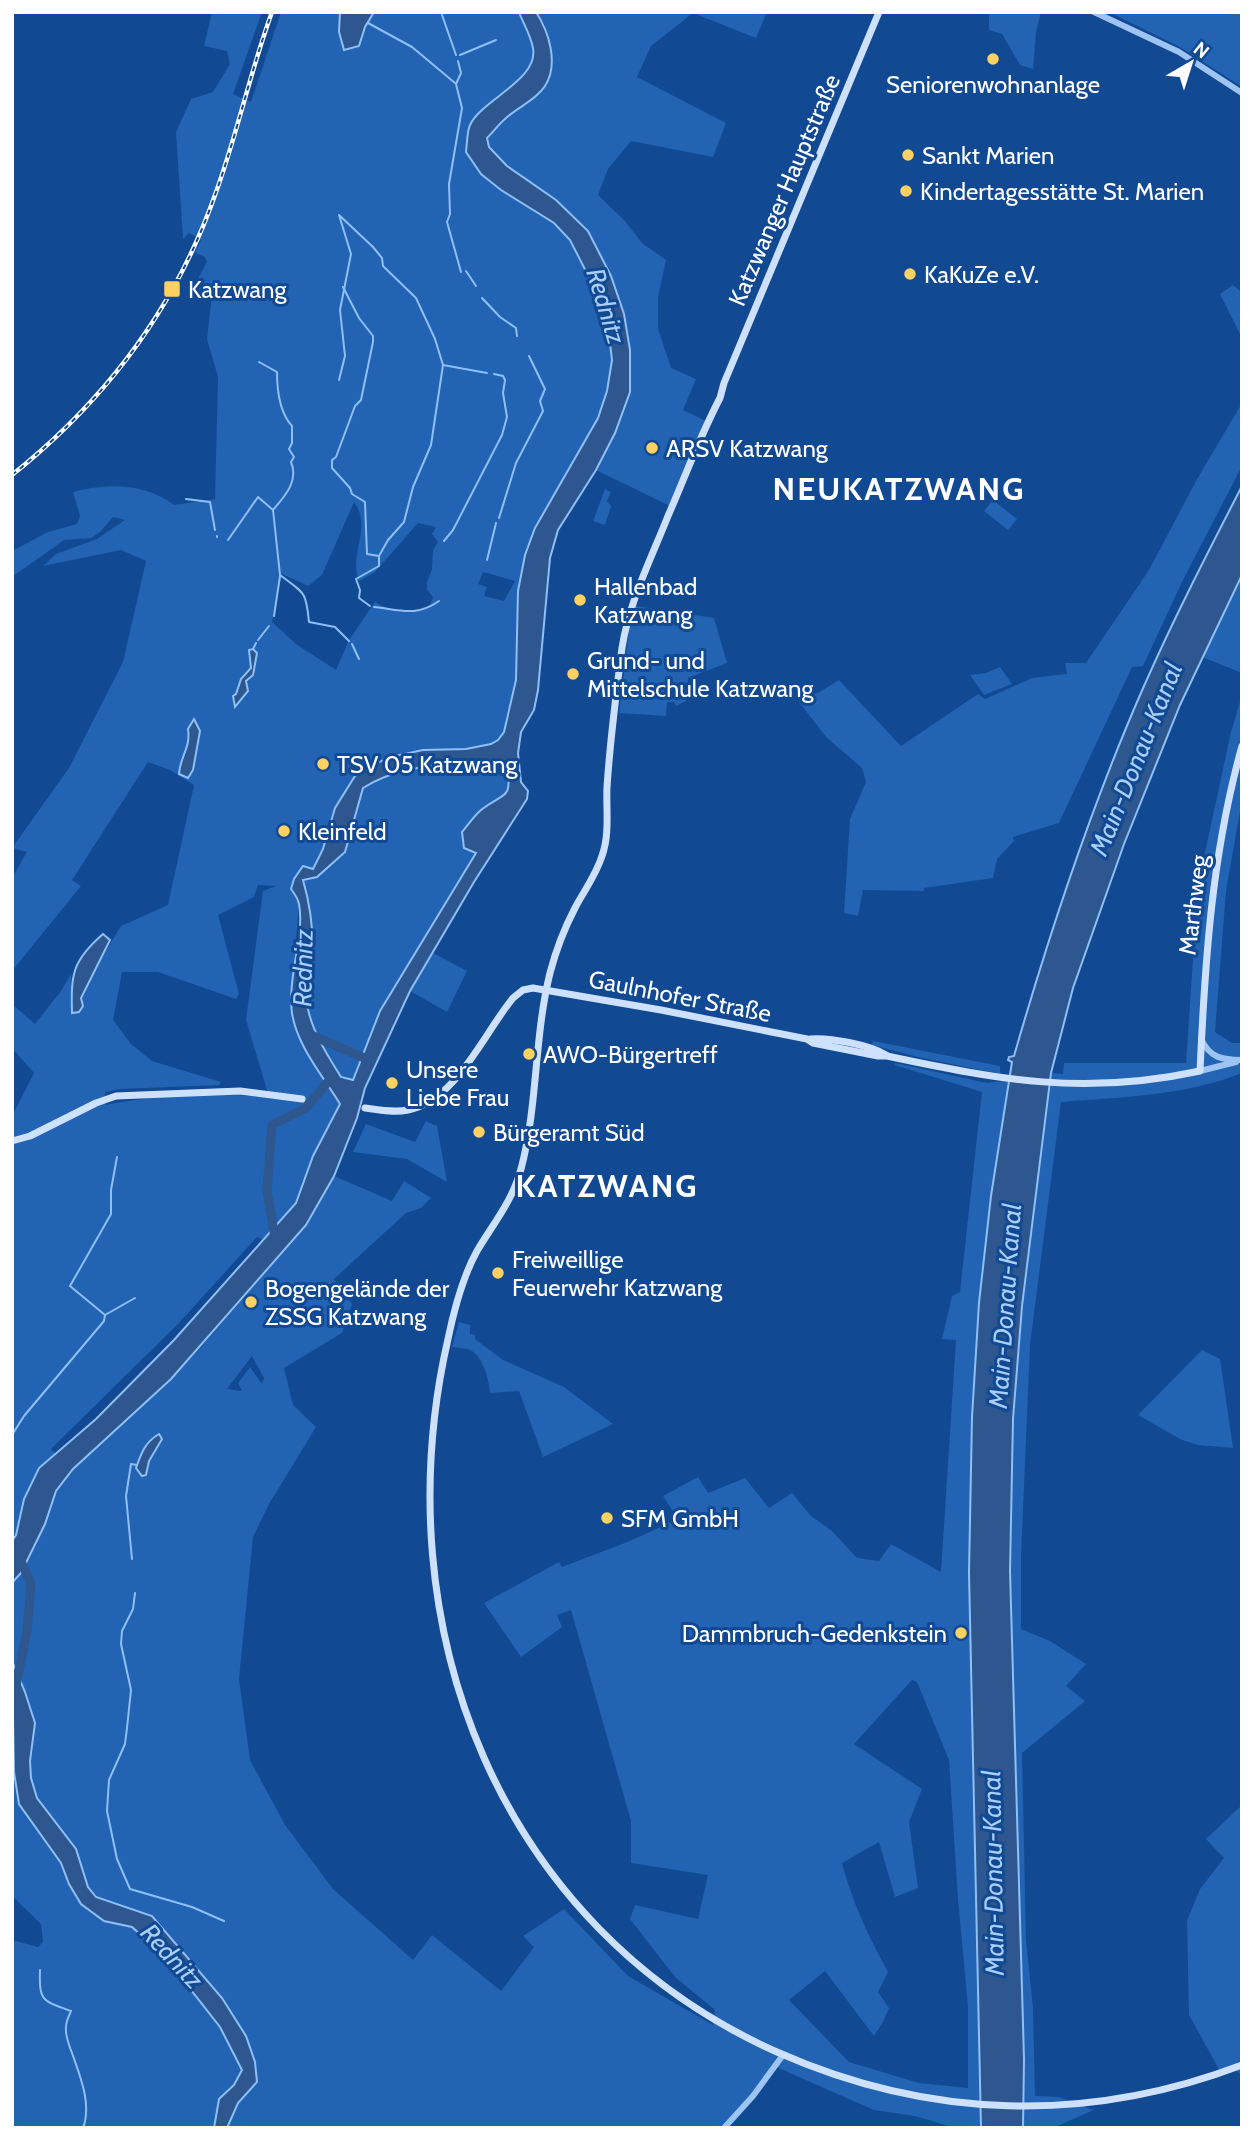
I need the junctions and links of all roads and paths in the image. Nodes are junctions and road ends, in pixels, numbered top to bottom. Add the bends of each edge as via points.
1 (879, 12) edge
2 (1094, 12) edge
3 (1242, 93) edge
4 (1242, 746) edge
5 (546, 990) junction
6 (1202, 1039) junction
7 (1242, 1060) edge
8 (1200, 1071) junction
9 (302, 1099) dead end
10 (365, 1108) dead end
11 (12, 1141) edge
12 (783, 2055) junction
13 (1242, 2065) edge
14 (724, 2128) edge

1 - 5 main road, Katzwanger Hauptstraße via 715,397 627,622 607,786 606,841 564,930
2 - 3 street via 1179,52
4 - 6 main road, Marthweg via 1213,883
5 - 8 main road, Gaulnhofer Straße via 807,1040 855,1044 983,1076 1067,1085
5 - 10 main road via 528,988 517,995 436,1098 408,1110
5 - 12 main road, Katzwanger Hauptstraße via 522,1168 508,1202 471,1263 439,1386 432,1521 448,1658 467,1720 495,1783 557,1880 630,1957 677,1995
6 - 7 street via 1214,1056
6 - 8 main road, Marthweg
7 - 8 street
9 - 11 main road via 240,1091 132,1094 96,1103
12 - 13 main road, Katzwanger Hauptstraße via 914,2096 1037,2107 1145,2094
12 - 14 street

